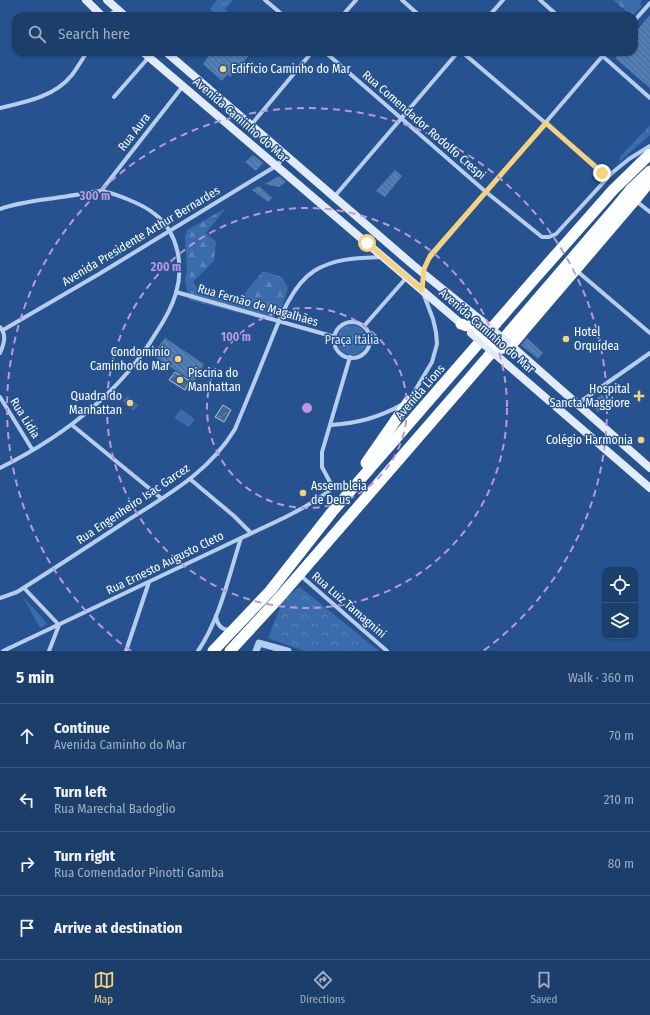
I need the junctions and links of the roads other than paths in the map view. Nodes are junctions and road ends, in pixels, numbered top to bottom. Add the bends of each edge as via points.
1 (86, 0) edge
2 (107, 0) edge
3 (265, 0) edge
4 (356, 0) edge
5 (402, 0) edge
6 (503, 0) edge
7 (540, 0) edge
8 (650, 3) edge
9 (98, 12) edge
10 (120, 12) edge
11 (279, 12) edge
12 (346, 12) edge
13 (416, 12) edge
14 (492, 12) edge
15 (554, 12) edge
16 (638, 16) edge
17 (84, 56) edge
18 (145, 56) edge
19 (147, 56) edge
20 (171, 56) edge
21 (309, 56) edge
22 (330, 56) edge
23 (455, 56) edge
24 (467, 56) edge
25 (602, 56) edge
26 (606, 56) edge
27 (183, 86) junction
28 (114, 97) dead end
29 (650, 98) edge
30 (0, 108) edge
31 (401, 118) junction
32 (546, 123) junction
33 (251, 126) junction
34 (650, 146) edge
35 (650, 154) edge
36 (286, 156) junction
37 (276, 166) junction
38 (650, 171) edge
39 (605, 180) junction
40 (650, 181) edge
41 (101, 191) junction
42 (486, 192) junction
43 (334, 197) junction
44 (635, 200) junction
45 (0, 209) edge
46 (650, 212) edge
47 (169, 231) junction
48 (383, 257) junction
49 (576, 269) junction
50 (424, 274) junction
51 (407, 277) junction
52 (422, 290) junction
53 (176, 292) junction
54 (280, 320) junction
55 (461, 324) joint
56 (364, 326) junction
57 (477, 328) junction
58 (1, 329) edge
59 (650, 333) edge
60 (334, 337) junction
61 (503, 348) junction
62 (0, 352) edge
63 (650, 353) edge
64 (350, 358) junction
65 (0, 397) edge
66 (409, 401) junction
67 (577, 404) junction
68 (331, 424) junction
69 (72, 425) junction
70 (32, 449) junction
71 (0, 468) edge
72 (650, 468) edge
73 (190, 479) junction
74 (650, 488) edge
75 (161, 498) junction
76 (332, 512) junction
77 (251, 533) junction
78 (241, 538) junction
79 (299, 574) junction
80 (149, 582) junction
81 (24, 588) junction
82 (0, 598) edge
83 (216, 615) junction
84 (59, 625) junction
85 (229, 634) junction
86 (3, 651) edge
87 (49, 651) edge
88 (126, 651) edge
89 (198, 651) edge
90 (206, 651) edge
91 (213, 651) edge
92 (230, 651) edge
93 (256, 651) edge
94 (288, 651) edge
95 (387, 651) edge

1 - 9 main road
2 - 10 main road
3 - 11 street
4 - 12 street
5 - 13 street
6 - 14 street
7 - 15 street
8 - 16 street
17 - 30 street via 72,75 56,89 40,98
18 - 28 street
19 - 27 main road, Avenida Caminho do Mar
20 - 33 main road, Avenida Caminho do Mar
21 - 33 street
22 - 31 street, Rua Comendador Rodolfo Crespi
23 - 31 street
24 - 32 street
25 - 32 street
26 - 29 street
27 - 37 main road, Avenida Caminho do Mar
27 - 41 street, Rua Aura
31 - 42 street, Rua Comendador Rodolfo Crespi
31 - 43 street
32 - 39 street via 597,168
32 - 42 street
33 - 36 main road, Avenida Caminho do Mar
34 - 39 street via 629,159
35 - 76 highway, Avenida Lions via 613,190
36 - 37 street, Avenida Presidente Arthur Bernardes
36 - 43 main road, Avenida Caminho do Mar
37 - 47 street, Avenida Presidente Arthur Bernardes
37 - 48 main road, Avenida Caminho do Mar
38 - 79 highway via 616,206
39 - 42 street, Rua Comendador Rodolfo Crespi via 565,225 549,237 539,236
40 - 44 highway
41 - 45 street via 32,201
41 - 47 street via 120,196 148,209 164,222
42 - 50 street via 430,256
43 - 50 main road, Avenida Caminho do Mar
44 - 46 street
44 - 49 highway
47 - 53 street via 178,250 180,263
47 - 58 street, Avenida Presidente Arthur Bernardes
48 - 51 main road, Avenida Caminho do Mar
48 - 54 street, Rua Engenheiro Isac Garcez via 345,260 315,271 295,291
49 - 59 street
49 - 61 highway
50 - 52 street
50 - 57 main road, Avenida Caminho do Mar
51 - 52 main road, Avenida Caminho do Mar
51 - 56 street
52 - 55 main road, Avenida Caminho do Mar
52 - 66 street via 433,319 437,344 432,362
53 - 54 street, Rua Fernão de Magalhães
53 - 69 street via 160,326 135,363
54 - 60 street, Rua Fernão de Magalhães
54 - 73 street, Rua Engenheiro Isac Garcez via 235,429 218,454
55 - 57 highway
56 - 60 street via 349,322 340,327
56 - 64 street via 370,336 368,347 361,355
57 - 61 highway, bridge
58 - 62 street via 5,340
60 - 64 street via 334,343 340,353
61 - 67 main road, Avenida Caminho do Mar
61 - 74 main road, Avenida Caminho do Mar
63 - 67 street
64 - 68 street
65 - 70 street, Rua Lidia
66 - 68 street via 368,420 350,424
66 - 76 highway
67 - 72 main road, Avenida Caminho do Mar
68 - 77 street, Rua Ernesto Augusto Cleto via 321,460 323,471 332,486 299,510
69 - 70 street
69 - 75 street
70 - 71 street
73 - 75 street, Rua Engenheiro Isac Garcez
73 - 77 street
75 - 81 street, Rua Engenheiro Isac Garcez
76 - 85 highway, Avenida Lions via 270,591
77 - 78 street, Rua Ernesto Augusto Cleto
78 - 80 street, Rua Ernesto Augusto Cleto
78 - 83 street
79 - 92 highway
79 - 95 street, Rua Luiz Tamagnini
80 - 84 street, Rua Ernesto Augusto Cleto
80 - 88 street
81 - 82 street, Rua Engenheiro Isac Garcez
81 - 84 street
83 - 85 street via 217,622
83 - 89 street
84 - 86 street, Rua Ernesto Augusto Cleto
84 - 87 street
85 - 90 highway
85 - 91 highway, Avenida Lions
93 - 94 street via 259,643

